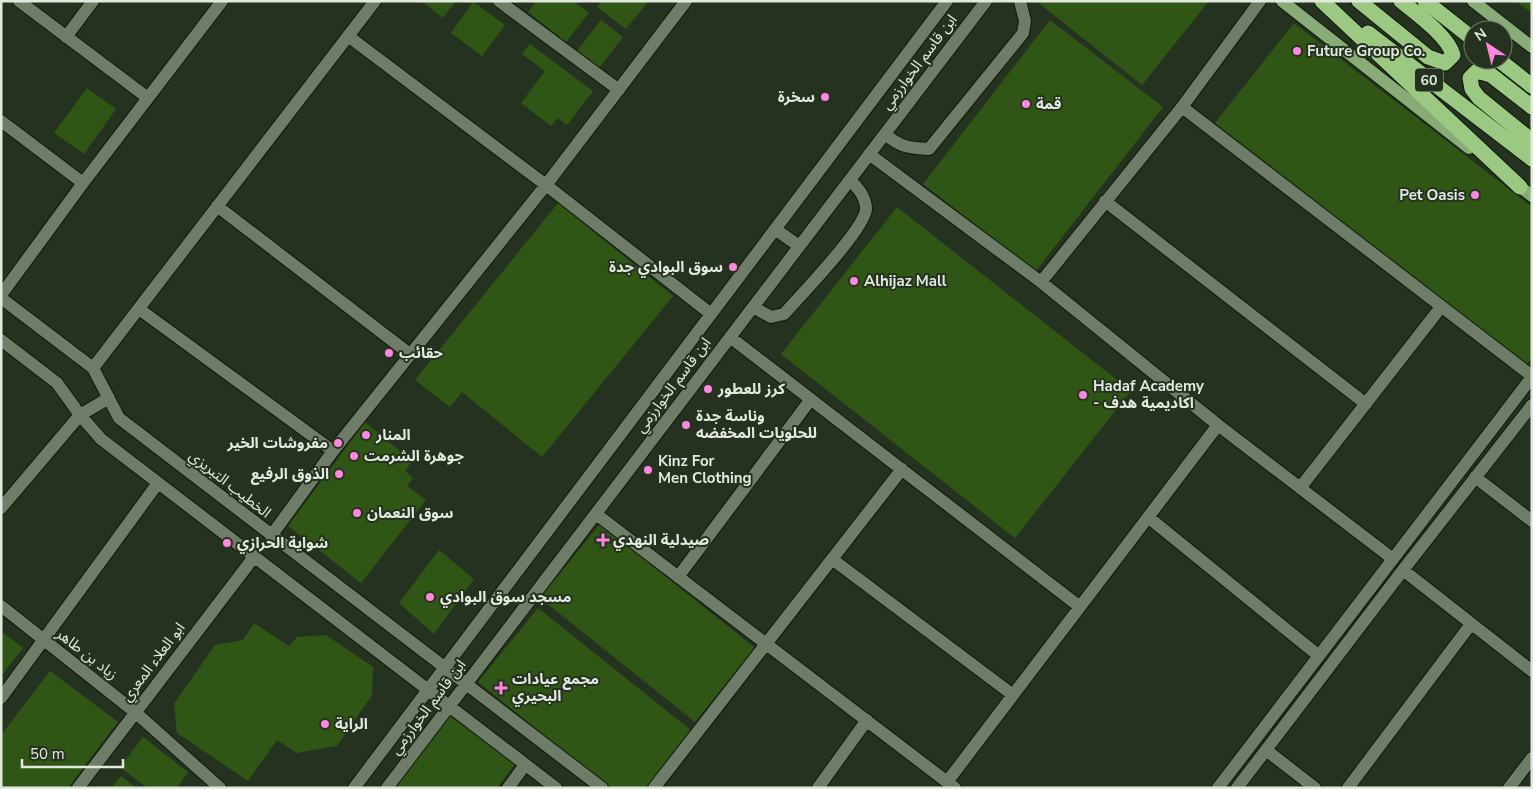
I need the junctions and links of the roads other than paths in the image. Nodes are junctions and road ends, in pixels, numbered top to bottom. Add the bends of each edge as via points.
1 (19, 1) edge
2 (93, 1) edge
3 (222, 1) edge
4 (375, 1) edge
5 (499, 1) edge
6 (686, 1) edge
7 (946, 1) edge
8 (986, 1) edge
9 (1020, 1) edge
10 (1260, 1) edge
11 (1282, 1) edge
12 (1322, 1) edge
13 (1327, 1) edge
14 (1359, 1) edge
15 (1401, 1) edge
16 (1425, 1) edge
17 (1473, 1) edge
18 (1463, 31) edge
19 (348, 36) junction
20 (66, 37) junction
21 (1532, 47) edge
22 (1512, 70) edge
23 (1532, 86) edge
24 (619, 90) junction
25 (148, 98) junction
26 (1182, 107) junction
27 (1532, 107) edge
28 (1, 121) edge
29 (885, 134) junction
30 (1532, 141) edge
31 (869, 154) junction
32 (1532, 158) edge
33 (850, 180) junction
34 (83, 183) junction
35 (546, 185) junction
36 (1526, 192) edge
37 (1106, 201) junction
38 (218, 206) junction
39 (775, 229) junction
40 (799, 246) junction
41 (1040, 282) junction
42 (1, 297) edge
43 (753, 307) junction
44 (1441, 307) junction
45 (138, 309) junction
46 (711, 314) junction
47 (730, 337) junction
48 (1, 340) edge
49 (411, 355) junction
50 (93, 368) junction
51 (1532, 376) edge
52 (109, 398) junction
53 (811, 399) junction
54 (1366, 404) junction
55 (1532, 406) edge
56 (80, 415) junction
57 (1218, 425) junction
58 (334, 451) junction
59 (902, 469) junction
60 (1475, 477) junction
61 (158, 483) junction
62 (1300, 488) junction
63 (1, 508) edge
64 (596, 514) junction
65 (1148, 517) junction
66 (1532, 521) edge
67 (271, 536) junction
68 (254, 557) junction
69 (832, 559) junction
70 (1393, 559) junction
71 (1403, 570) junction
72 (678, 576) junction
73 (1, 606) edge
74 (1080, 607) junction
75 (1471, 624) junction
76 (44, 640) junction
77 (766, 644) junction
78 (1319, 656) junction
79 (445, 668) junction
80 (1532, 671) edge
81 (466, 684) junction
82 (428, 690) junction
83 (1013, 695) junction
84 (1, 698) edge
85 (449, 706) junction
86 (136, 712) junction
87 (867, 720) junction
88 (1266, 750) junction
89 (1532, 758) edge
90 (525, 765) junction
91 (951, 785) edge
92 (78, 788) edge
93 (220, 788) edge
94 (354, 788) edge
95 (387, 788) edge
96 (508, 788) edge
97 (556, 788) edge
98 (602, 788) edge
99 (654, 788) edge
100 (818, 788) edge
101 (1218, 788) edge
102 (1238, 788) edge
103 (1315, 788) edge
104 (1348, 788) edge
105 (1509, 788) edge

1 - 20 street
2 - 20 street
3 - 25 street
4 - 19 street
5 - 24 street
6 - 24 street
7 - 39 street, ابن قاسم الخوارزمي
8 - 29 street, ابن قاسم الخوارزمي
9 - 29 street via 1025,20 1023,33 929,149 909,148 895,143
10 - 26 street
11 - 36 main road
12 - 36 highway
13 - 32 highway, 60
14 - 15 highway via 1428,57 1445,63 1453,55 1451,47
16 - 18 highway
17 - 21 main road
19 - 35 street
19 - 38 street
20 - 25 street
22 - 23 highway
24 - 35 street
25 - 34 street
26 - 37 street
26 - 44 street
27 - 30 highway via 1491,75 1477,72 1470,78 1472,89 1479,98
28 - 34 street
29 - 31 street, ابن قاسم الخوارزمي
31 - 33 street, ابن قاسم الخوارزمي
31 - 41 street
33 - 40 street, ابن قاسم الخوارزمي
33 - 43 street via 865,199 866,211 857,231 784,314 771,317
34 - 42 street
35 - 46 street
35 - 49 street
37 - 41 street
37 - 54 street
38 - 45 street
38 - 49 street
39 - 40 street
39 - 46 street, ابن قاسم الخوارزمي
40 - 43 street, ابن قاسم الخوارزمي
41 - 57 street
42 - 50 street, الخطيب التبريزي
43 - 47 street, ابن قاسم الخوارزمي
44 - 51 street
44 - 54 street
45 - 50 street
45 - 58 street
46 - 79 street, ابن قاسم الخوارزمي
47 - 53 street
47 - 64 street, ابن قاسم الخوارزمي
48 - 56 street via 57,383
49 - 58 street
50 - 52 street, الخطيب التبريزي
51 - 70 street
52 - 56 street
52 - 67 street, الخطيب التبريزي via 119,418
53 - 59 street
53 - 72 street
54 - 62 street
55 - 60 street
56 - 61 street via 101,439
56 - 63 street
57 - 62 street
57 - 65 street
58 - 67 street
59 - 69 street
59 - 74 street
60 - 66 street
60 - 71 street
61 - 68 street
61 - 76 street
62 - 70 street
64 - 72 street
64 - 81 street, ابن قاسم الخوارزمي
65 - 74 street
65 - 78 street
67 - 79 street, الخطيب التبريزي
68 - 82 street
68 - 86 street, ابو العلاء المعري
69 - 77 street
69 - 83 street
70 - 78 street
71 - 75 street
71 - 88 street
72 - 77 street
73 - 76 street, زياد بن طاهر
74 - 83 street
75 - 80 street
75 - 104 street
76 - 84 street
76 - 86 street, زياد بن طاهر
77 - 87 street
77 - 99 street
78 - 101 street
79 - 81 street, الخطيب التبريزي
79 - 82 street, ابن قاسم الخوارزمي
81 - 85 street, ابن قاسم الخوارزمي
81 - 98 street, الخطيب التبريزي
82 - 85 street
82 - 94 street, ابن قاسم الخوارزمي
83 - 91 street
85 - 90 street
85 - 95 street, ابن قاسم الخوارزمي
86 - 92 street, ابو العلاء المعري
86 - 93 street, زياد بن طاهر
87 - 91 street
87 - 100 street
88 - 102 street
88 - 103 street
89 - 105 street
90 - 96 street
90 - 97 street

